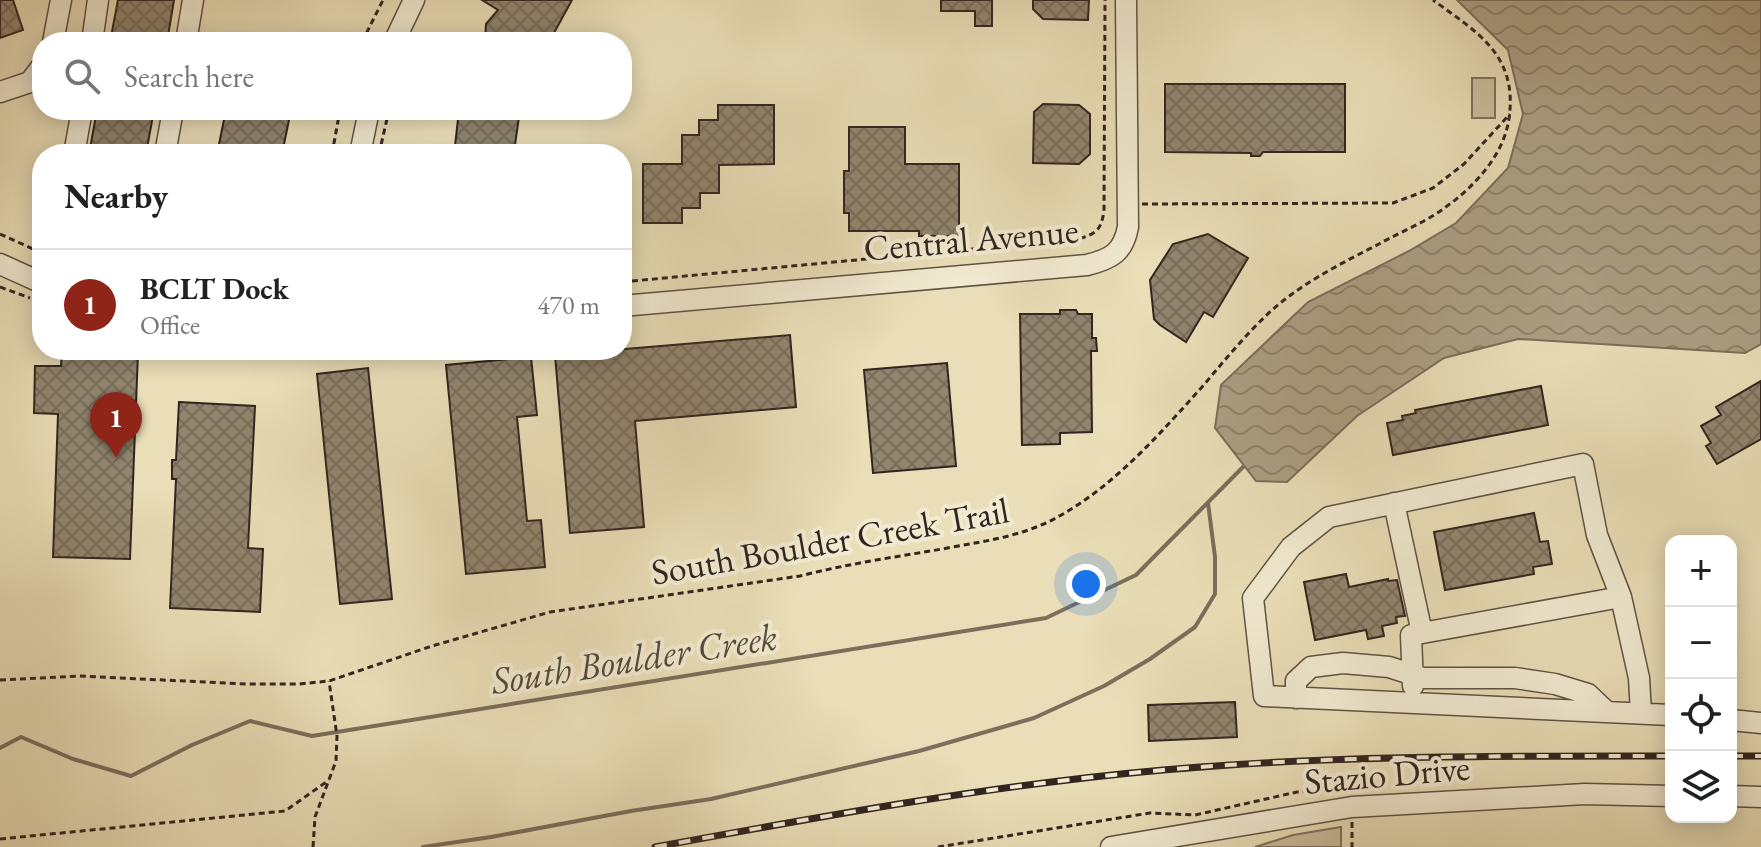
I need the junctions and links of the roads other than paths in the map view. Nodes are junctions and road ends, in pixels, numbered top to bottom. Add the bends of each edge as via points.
1 (61, 0) edge
2 (98, 0) edge
3 (193, 0) edge
4 (414, 0) edge
5 (1126, 0) edge
6 (55, 32) edge
7 (93, 32) edge
8 (188, 32) edge
9 (399, 32) edge
10 (32, 79) edge
11 (0, 92) edge
12 (80, 120) edge
13 (171, 120) edge
14 (367, 120) edge
15 (76, 144) edge
16 (167, 144) edge
17 (362, 144) edge
18 (0, 264) edge
19 (32, 282) edge
20 (632, 305) edge
21 (1394, 503) junction
22 (1621, 597) junction
23 (1422, 633) junction
24 (1413, 674) junction
25 (1296, 698) junction
26 (1414, 703) junction
27 (1607, 712) junction
28 (1641, 713) junction
29 (1665, 715) edge
30 (1737, 721) edge
31 (1761, 723) edge
32 (1665, 796) edge
33 (1737, 796) edge
34 (1761, 797) edge
35 (1111, 847) edge

1 - 6 street
2 - 7 street
3 - 8 street
4 - 9 street
5 - 20 street, Central Avenue via 1128,227 1109,259
10 - 11 street
12 - 15 street
13 - 16 street
14 - 17 street
18 - 19 street
21 - 22 street via 1583,464 1597,535
21 - 23 street
21 - 25 street via 1329,517 1291,547 1253,598 1264,696
22 - 23 street
22 - 28 street
23 - 24 street via 1411,635
24 - 25 street via 1343,663 1311,667 1296,681
24 - 26 street
24 - 27 street via 1555,684 1588,694
25 - 26 street
26 - 27 street
27 - 28 street
28 - 29 street
30 - 31 street
32 - 35 street, Stazio Drive via 1585,794 1352,807
33 - 34 street

